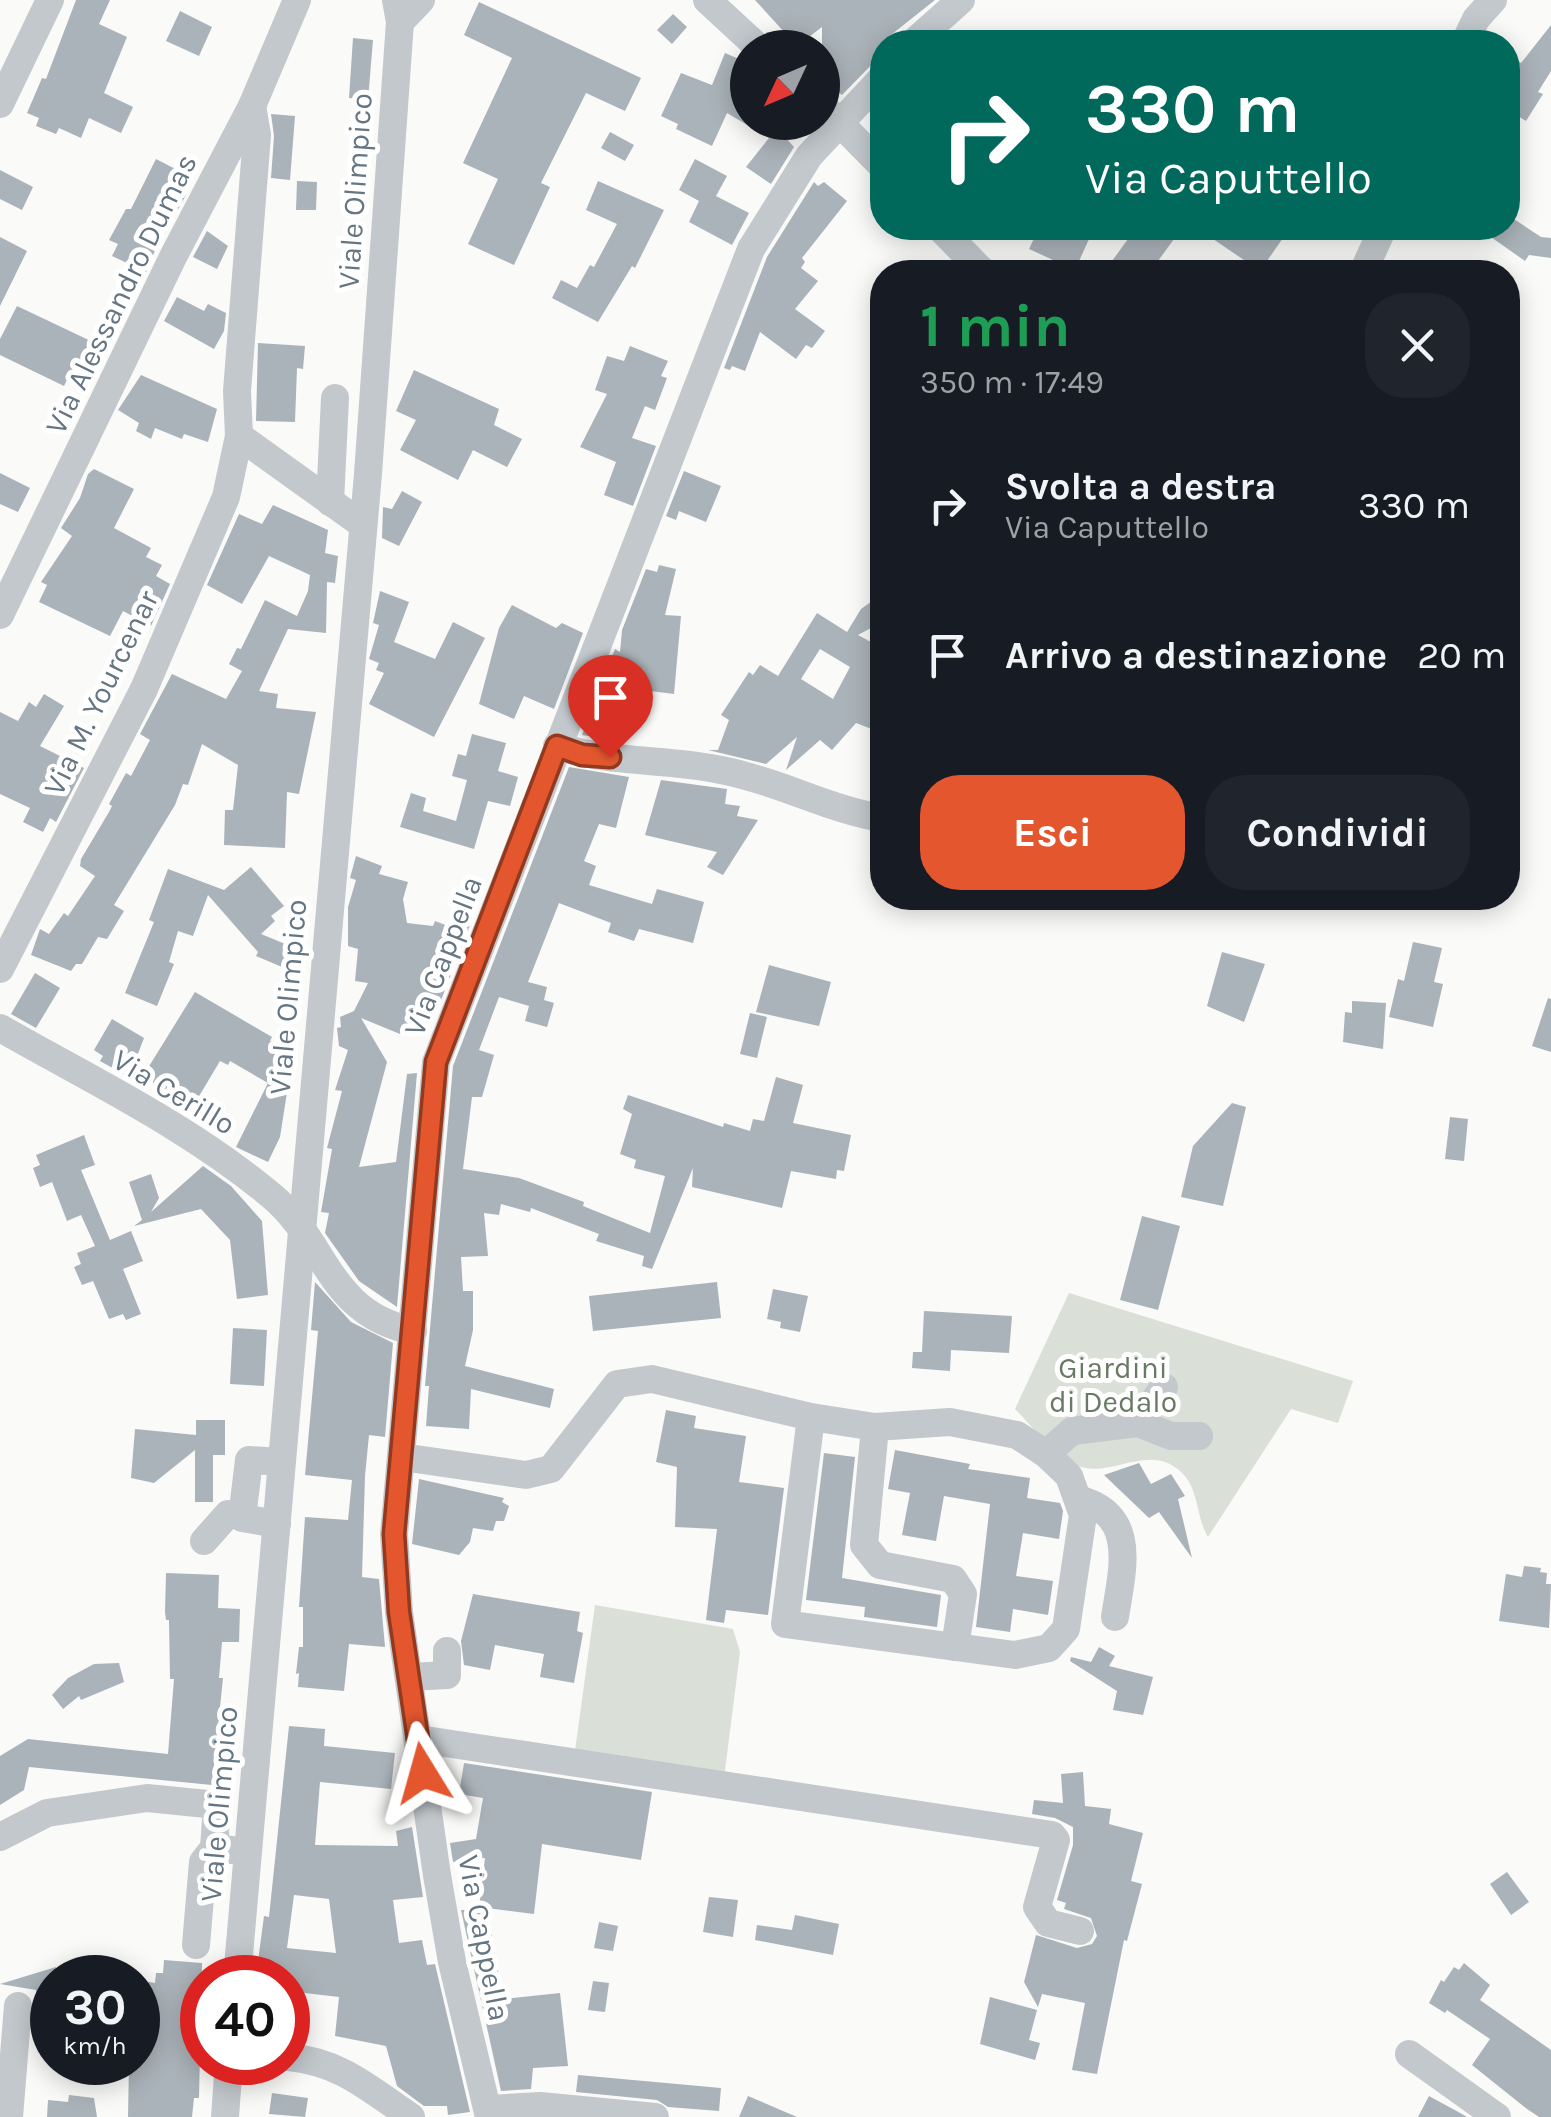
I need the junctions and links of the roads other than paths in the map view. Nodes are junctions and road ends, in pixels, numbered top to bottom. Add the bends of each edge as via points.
1 (50, 0) edge
2 (297, 0) edge
3 (421, 0) edge
4 (706, 0) edge
5 (962, 0) edge
6 (1493, 0) edge
7 (398, 11) edge
8 (739, 30) edge
9 (928, 30) edge
10 (1471, 30) edge
11 (870, 87) edge
12 (0, 104) edge
13 (252, 106) junction
14 (840, 108) edge
15 (840, 122) edge
16 (818, 140) edge
17 (870, 154) edge
18 (951, 240) edge
19 (971, 260) edge
20 (335, 398) dead end
21 (239, 436) junction
22 (330, 502) junction
23 (364, 525) junction
24 (0, 616) edge
25 (557, 746) junction
26 (870, 816) edge
27 (0, 970) edge
28 (0, 1028) edge
29 (300, 1228) junction
30 (413, 1330) junction
31 (1164, 1387) dead end
32 (811, 1417) junction
33 (1138, 1423) junction
34 (876, 1427) junction
35 (1199, 1436) dead end
36 (1046, 1454) junction
37 (402, 1457) junction
38 (281, 1462) junction
39 (1078, 1499) junction
40 (227, 1514) junction
41 (277, 1524) junction
42 (204, 1541) dead end
43 (1116, 1617) dead end
44 (954, 1646) junction
45 (447, 1651) dead end
46 (409, 1677) junction
47 (418, 1739) junction
48 (0, 1837) edge
49 (214, 1848) junction
50 (248, 1851) junction
51 (1080, 1931) dead end
52 (196, 1945) dead end
53 (238, 1955) edge
54 (18, 2006) dead end
55 (1409, 2054) dead end
56 (310, 2059) edge
57 (227, 2085) edge
58 (488, 2113) edge
59 (9, 2117) edge
60 (225, 2117) edge
61 (411, 2117) edge
62 (655, 2117) edge
63 (1497, 2117) edge

1 - 12 street
2 - 13 street, Via Alessandro Dumas
3 - 7 street, Viale Olimpico
4 - 8 street
5 - 9 street
6 - 10 street
7 - 23 street, Viale Olimpico
11 - 14 street, Via Cappella
13 - 21 street, Via M. Yourcenar via 256,135 236,390
13 - 24 street, Via Alessandro Dumas
15 - 17 street
16 - 25 street, Via Cappella via 751,249
18 - 19 street
20 - 22 street
21 - 22 street
21 - 27 street, Via M. Yourcenar via 226,497 144,688
22 - 23 street
23 - 29 street, Viale Olimpico
25 - 26 street via 582,755 727,771
25 - 30 street, Via Cappella via 436,1062
28 - 29 street, Via Cerillo via 193,1138 276,1200
29 - 30 street, Via Cerillo via 350,1299
29 - 38 street, Viale Olimpico
30 - 37 street, Via Cappella
31 - 33 street
32 - 34 street
32 - 37 street via 652,1378 617,1384 551,1468 526,1476
32 - 44 street via 785,1624
33 - 35 street via 1170,1436
33 - 36 street via 1072,1432
34 - 36 street via 950,1422 1017,1436
34 - 44 street via 864,1545 880,1565 953,1579 964,1594
36 - 39 street via 1068,1476
37 - 46 street, Via Cappella via 394,1534
38 - 40 street via 250,1460
38 - 41 street, Viale Olimpico
39 - 43 street via 1097,1504 1120,1532 1125,1551
39 - 44 street via 1083,1515 1066,1629 1049,1648 1015,1655
40 - 41 street
40 - 42 street
41 - 50 street, Viale Olimpico
45 - 46 street via 447,1674
46 - 47 street, Via Cappella
47 - 51 street via 1052,1835 1036,1907 1048,1923
47 - 58 street, Via Cappella via 452,1962
48 - 49 street via 46,1813 147,1798 217,1806
49 - 50 street
49 - 52 street via 203,1862
50 - 53 street, Viale Olimpico
54 - 59 street
55 - 63 street
56 - 61 street via 342,2069
57 - 60 street
58 - 62 street via 540,2106

